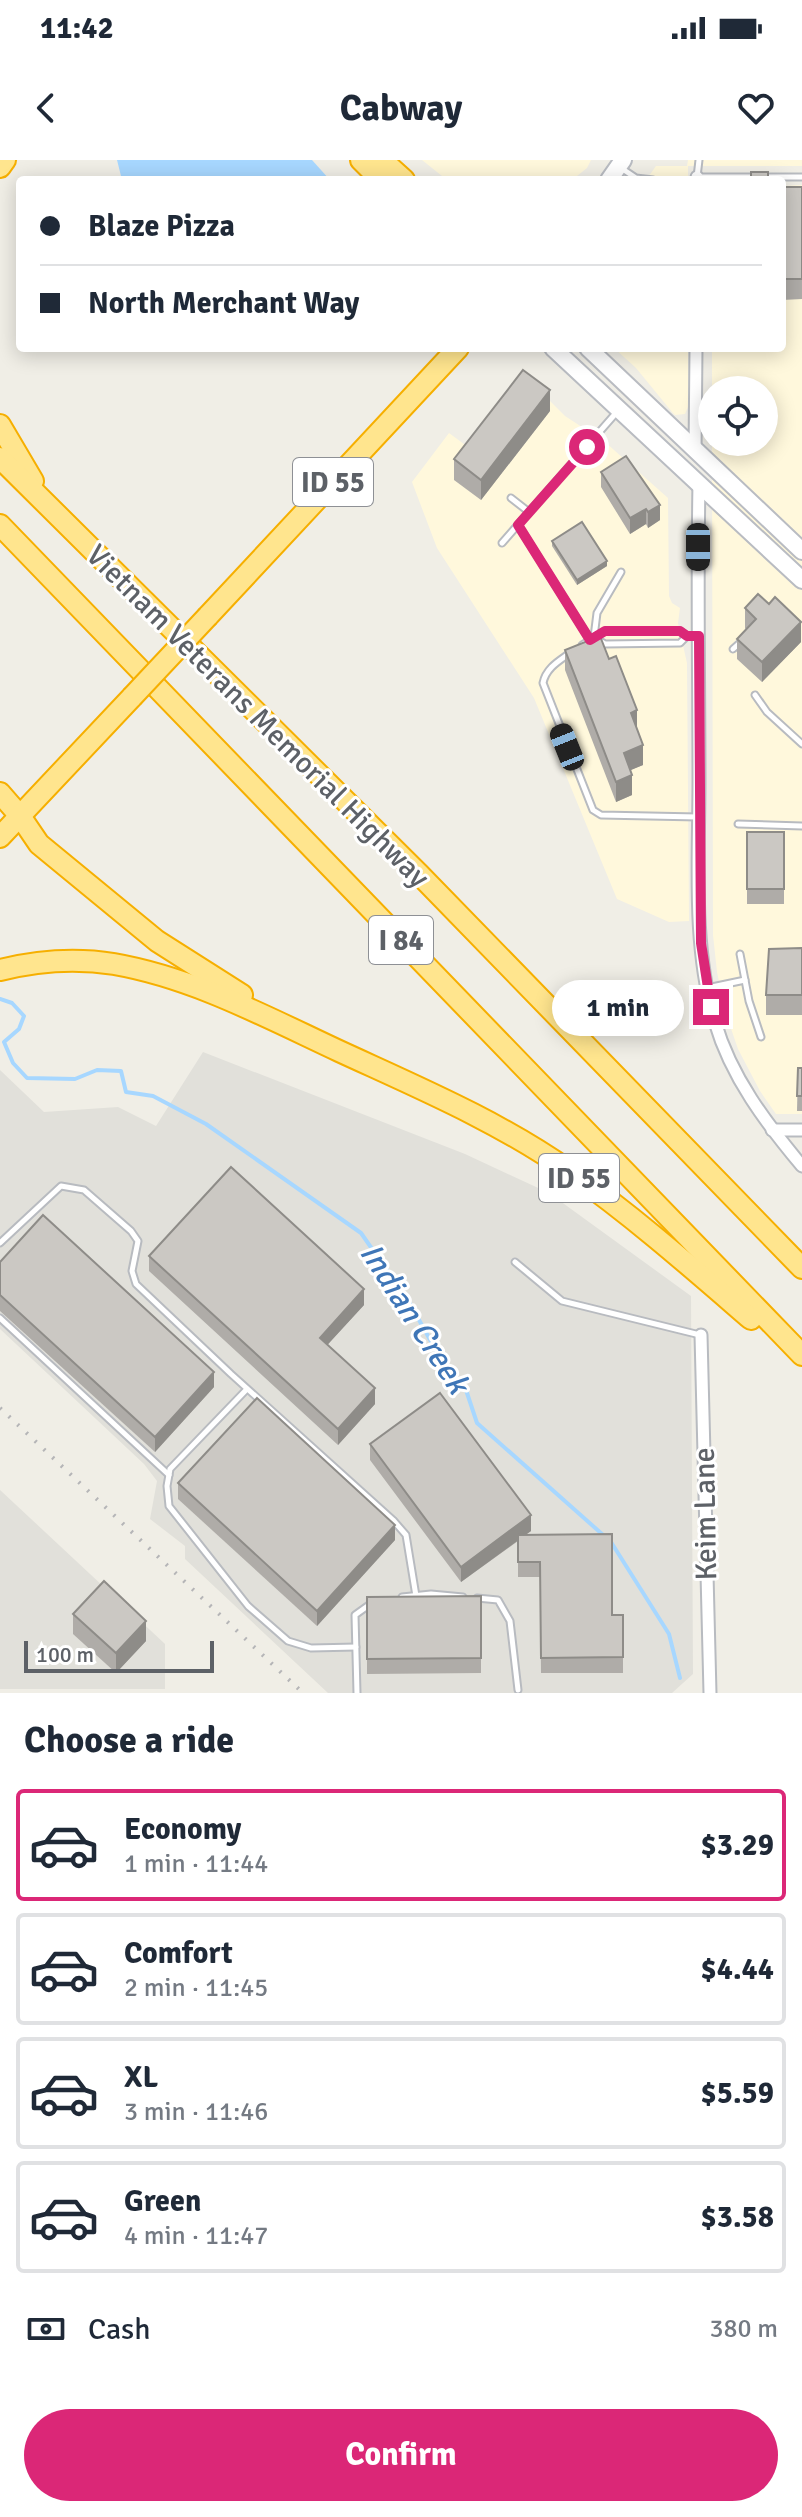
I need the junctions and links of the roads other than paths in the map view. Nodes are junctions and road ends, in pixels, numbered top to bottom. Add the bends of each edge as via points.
1 (5, 160) edge
2 (361, 160) edge
3 (382, 160) edge
4 (0, 167) edge
5 (377, 176) edge
6 (400, 176) edge
7 (454, 352) edge
8 (557, 352) edge
9 (592, 352) edge
10 (696, 352) edge
11 (620, 410) junction
12 (0, 425) edge
13 (695, 453) junction
14 (0, 458) edge
15 (699, 484) junction
16 (511, 498) dead end
17 (49, 509) junction
18 (529, 512) junction
19 (0, 525) edge
20 (518, 525) junction
21 (788, 539) junction
22 (502, 543) dead end
23 (802, 551) edge
24 (621, 572) dead end
25 (802, 580) edge
26 (750, 633) edge
27 (693, 636) junction
28 (592, 639) junction
29 (733, 649) dead end
30 (755, 695) dead end
31 (802, 744) edge
32 (0, 793) edge
33 (20, 816) junction
34 (699, 817) junction
35 (738, 824) dead end
36 (802, 826) edge
37 (0, 837) edge
38 (740, 954) dead end
39 (0, 970) edge
40 (745, 980) junction
41 (706, 988) junction
42 (761, 1037) dead end
43 (463, 1108) junction
44 (772, 1130) junction
45 (802, 1130) edge
46 (802, 1166) edge
47 (0, 1243) edge
48 (515, 1262) dead end
49 (802, 1268) edge
50 (0, 1318) edge
51 (701, 1335) joint
52 (802, 1355) edge
53 (802, 1363) edge
54 (247, 1389) junction
55 (169, 1475) junction
56 (416, 1596) junction
57 (389, 1599) edge
58 (376, 1600) edge
59 (356, 1647) junction
60 (518, 1690) dead end
61 (357, 1693) edge
62 (710, 1693) edge

1 - 4 highway
2 - 5 highway
3 - 6 highway
7 - 33 highway, ID 55, bridge
8 - 11 main road
9 - 13 main road
10 - 13 street
11 - 15 main road
11 - 18 lane
12 - 17 highway
13 - 21 main road
14 - 17 highway, I 84
15 - 21 main road via 718,488 774,539
15 - 25 main road
15 - 27 street
16 - 18 lane
17 - 49 highway, Vietnam Veterans Memorial Highway / I 84 via 419,874
18 - 20 lane
19 - 52 highway, Vietnam Veterans Memorial Highway / I 84
20 - 22 lane
20 - 28 lane
21 - 23 main road
24 - 28 lane via 597,613
26 - 29 lane
27 - 28 lane via 680,643 605,644
27 - 28 lane via 680,631 605,631
27 - 34 street
28 - 34 lane via 554,664 543,683 593,810 601,815
30 - 31 lane
32 - 33 highway
33 - 37 highway, ID 55
33 - 43 highway via 39,844 157,941 235,991
34 - 41 street
35 - 36 lane
38 - 40 lane
39 - 43 highway, ID 55 via 59,961 111,963 171,977
40 - 41 lane
40 - 42 lane
41 - 44 street via 737,1077
43 - 53 highway, ID 55 via 567,1169 665,1244
44 - 45 street
44 - 46 street
47 - 54 lane via 61,1186 84,1190 138,1241 132,1271 136,1284
48 - 51 lane via 562,1301
50 - 55 lane
51 - 62 street, Keim Lane
54 - 55 lane
54 - 56 lane via 406,1535
55 - 59 lane via 169,1506 248,1606 288,1641 311,1648
56 - 57 lane
56 - 60 lane via 498,1600 510,1621
58 - 59 lane via 355,1615
59 - 61 lane

